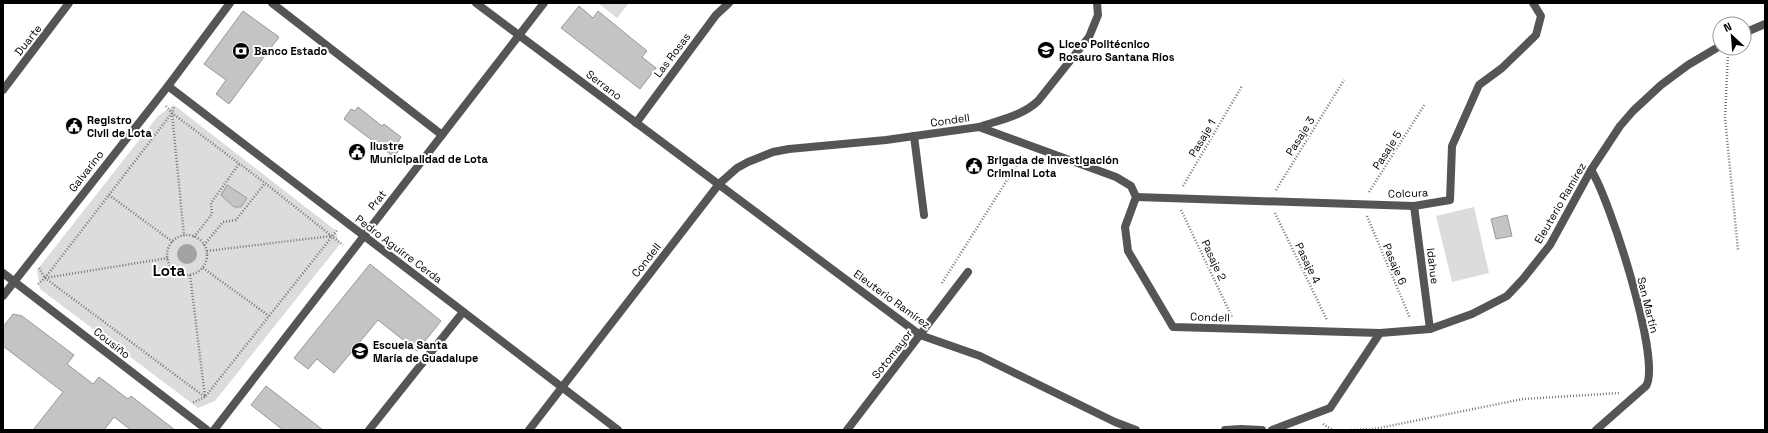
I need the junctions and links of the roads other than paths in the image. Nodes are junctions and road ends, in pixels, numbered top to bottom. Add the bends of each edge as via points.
1 (70, 3) edge
2 (230, 3) edge
3 (272, 3) edge
4 (476, 3) edge
5 (544, 3) edge
6 (729, 3) edge
7 (1097, 3) edge
8 (1533, 3) edge
9 (1765, 24) edge
10 (1752, 30) edge
11 (519, 35) junction
12 (1712, 51) edge
13 (168, 86) junction
14 (3, 90) edge
15 (636, 123) junction
16 (979, 127) junction
17 (442, 135) junction
18 (914, 136) junction
19 (1591, 170) junction
20 (718, 184) junction
21 (1136, 196) junction
22 (1414, 206) junction
23 (924, 214) dead end
24 (364, 236) junction
25 (968, 272) dead end
26 (3, 273) edge
27 (14, 281) junction
28 (3, 296) edge
29 (463, 312) junction
30 (1430, 329) junction
31 (1380, 333) junction
32 (920, 335) junction
33 (562, 387) junction
34 (1241, 429) edge
35 (207, 430) edge
36 (214, 430) edge
37 (369, 430) edge
38 (530, 430) edge
39 (618, 430) edge
40 (847, 430) edge
41 (1136, 430) edge
42 (1225, 430) edge
43 (1262, 430) edge
44 (1272, 430) edge
45 (1596, 430) edge

1 - 14 street, Duarte
2 - 13 street, Galvarino
3 - 17 street
4 - 11 street, Serrano
5 - 11 street, Prat
6 - 15 street, Las Rosas via 716,15
7 - 16 street via 1098,15 1089,37 1038,101 1022,112
8 - 22 street, Colcura via 1541,16 1536,35 1502,68 1479,85 1452,146 1450,200
9 - 10 street
11 - 15 street, Serrano
11 - 17 street, Prat
12 - 19 street, Eleuterio Ramírez via 1688,65 1646,97 1620,126
13 - 24 street, Pedro Aguirre Cerda
13 - 27 street, Galvarino
15 - 20 street, Serrano
16 - 18 street, Condell
16 - 21 street, Condell via 1116,177 1130,186
17 - 24 street, Prat
18 - 20 street, Condell via 773,152 737,168
18 - 23 street
19 - 30 street, Eleuterio Ramírez via 1550,245 1507,296 1472,314
19 - 45 street, San Martín via 1602,189 1611,214 1639,310 1650,364 1650,376 1646,386
20 - 32 street, Eleuterio Ramírez
20 - 33 street, Condell
21 - 22 street, Colcura
21 - 31 street, Condell via 1125,227 1128,251 1173,327
22 - 30 street, Idahue
24 - 29 street, Pedro Aguirre Cerda
24 - 36 street, Prat
25 - 32 street, Sotomayor
26 - 27 street, Cousiño
27 - 28 street, Galvarino
27 - 35 street, Cousiño
29 - 33 street, Pedro Aguirre Cerda
29 - 37 street
30 - 31 street, Eleuterio Ramírez
31 - 44 street via 1330,408
32 - 40 street, Sotomayor
32 - 41 street, Eleuterio Ramírez via 980,356 1114,422
33 - 38 street, Condell
33 - 39 street, Pedro Aguirre Cerda
34 - 42 street
34 - 43 street

